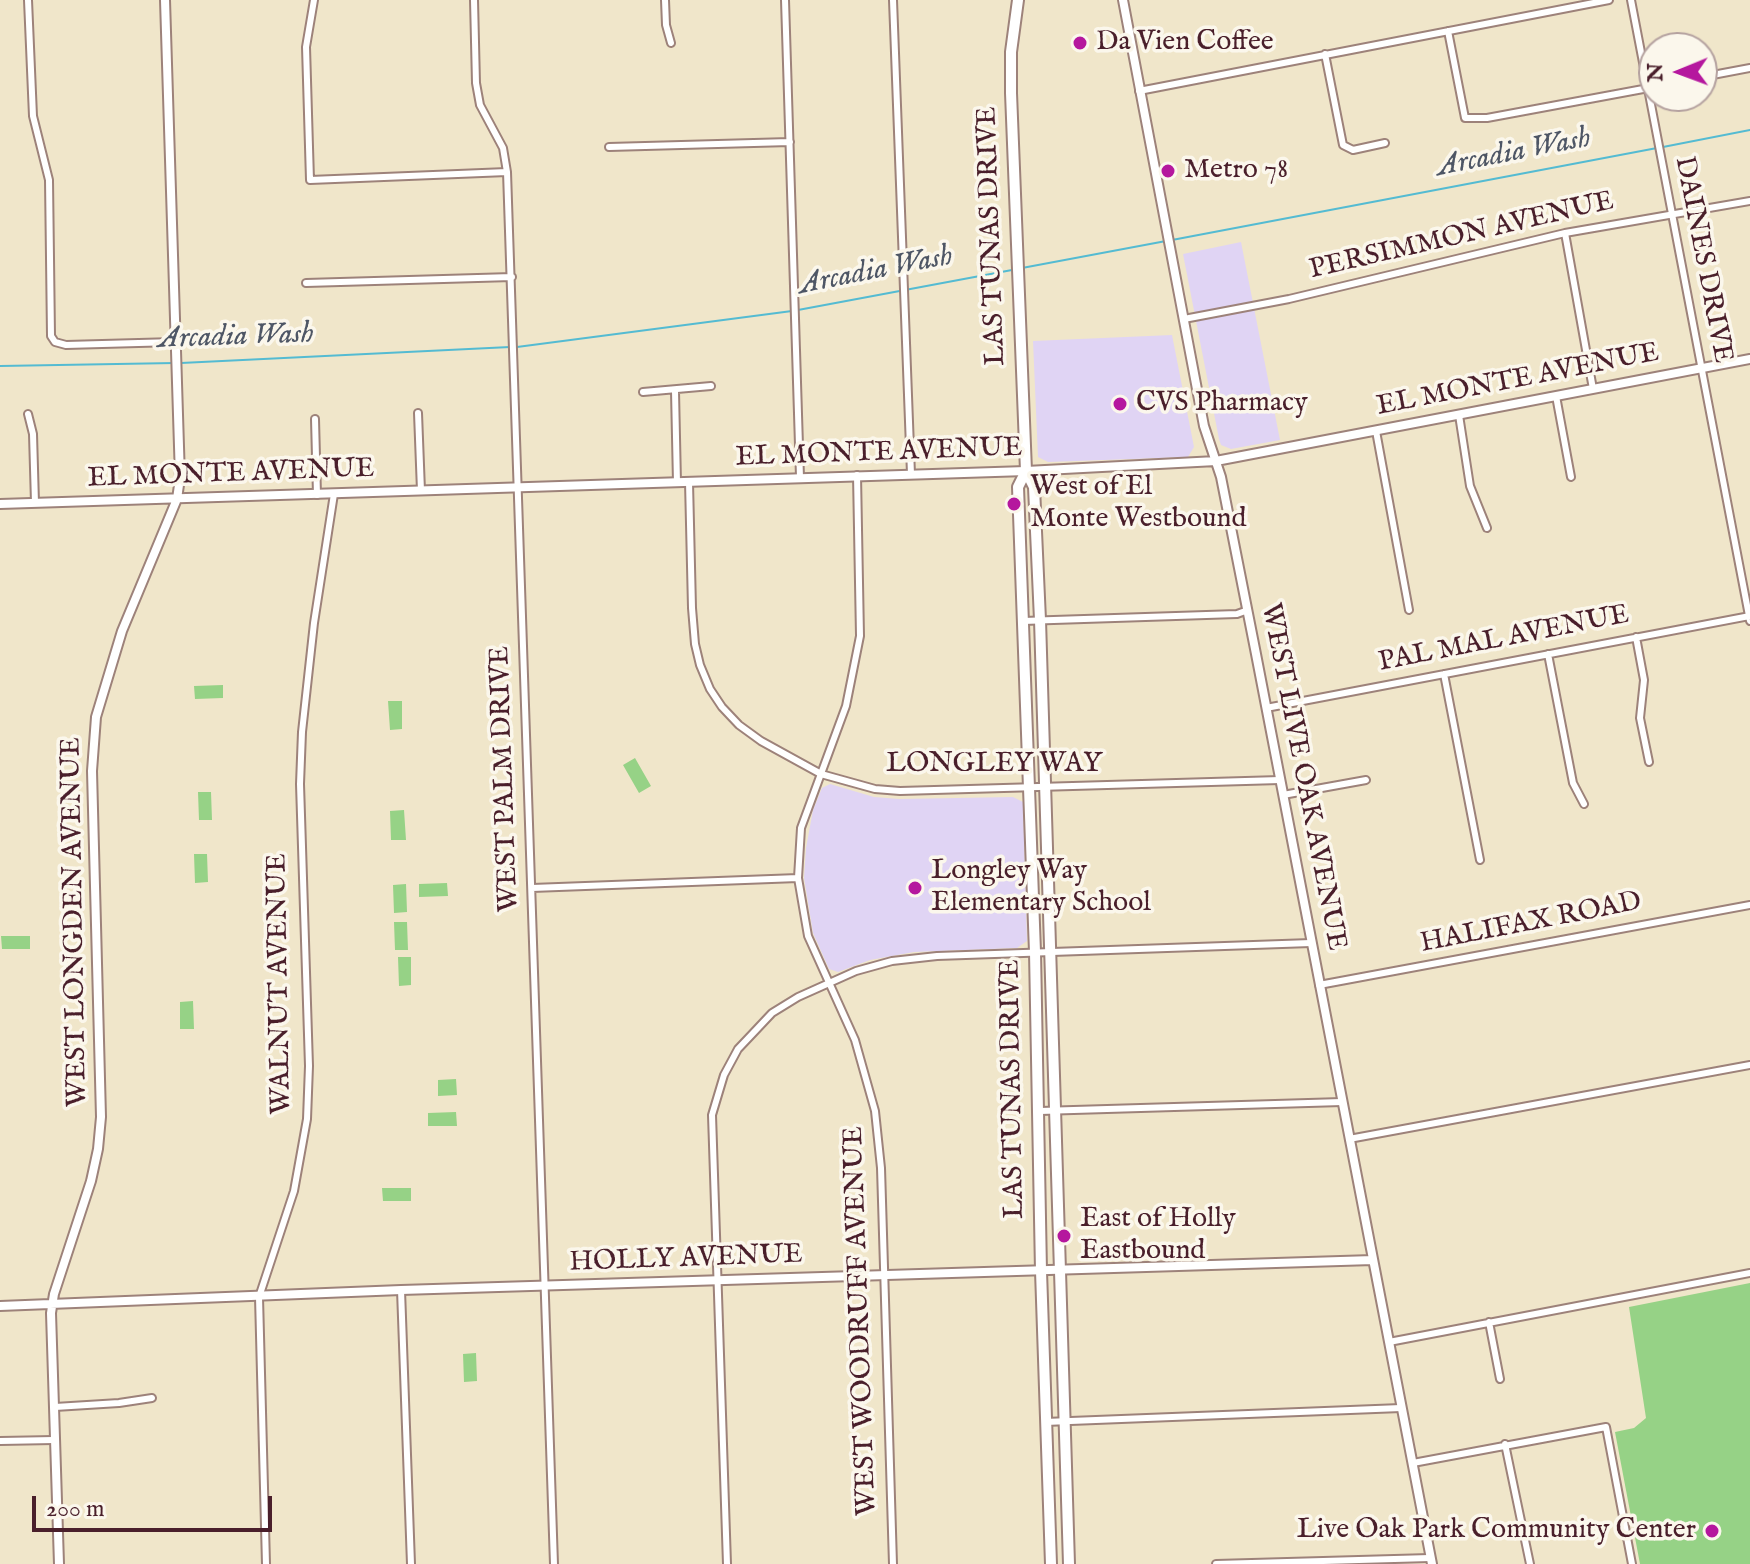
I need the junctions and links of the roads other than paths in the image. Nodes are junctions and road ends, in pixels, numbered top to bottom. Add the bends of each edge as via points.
1 (28, 0) edge
2 (165, 0) edge
3 (314, 0) edge
4 (474, 0) edge
5 (665, 0) edge
6 (785, 0) edge
7 (893, 0) edge
8 (1018, 0) edge
9 (1123, 0) edge
10 (1609, 0) edge
11 (1631, 0) edge
12 (1448, 31) junction
13 (1638, 32) edge
14 (671, 43) dead end
15 (1325, 54) junction
16 (1750, 68) edge
17 (1718, 74) edge
18 (1638, 89) edge
19 (1139, 91) junction
20 (1654, 112) edge
21 (790, 142) junction
22 (1385, 143) dead end
23 (609, 147) dead end
24 (507, 172) junction
25 (1750, 201) edge
26 (1672, 214) junction
27 (1565, 233) junction
28 (512, 277) junction
29 (306, 283) dead end
30 (1184, 319) junction
31 (175, 342) junction
32 (1750, 359) edge
33 (1700, 368) junction
34 (711, 386) dead end
35 (1593, 389) junction
36 (675, 391) junction
37 (643, 392) dead end
38 (1556, 396) junction
39 (418, 413) dead end
40 (28, 414) dead end
41 (1459, 415) junction
42 (315, 419) dead end
43 (1376, 431) junction
44 (1216, 461) junction
45 (1026, 471) junction
46 (911, 474) junction
47 (857, 475) junction
48 (800, 477) junction
49 (1571, 477) dead end
50 (689, 482) junction
51 (677, 483) junction
52 (519, 488) junction
53 (421, 491) junction
54 (334, 494) junction
55 (317, 495) junction
56 (177, 499) junction
57 (35, 503) junction
58 (0, 504) edge
59 (1487, 528) dead end
60 (1248, 610) junction
61 (1409, 610) dead end
62 (1750, 618) edge
63 (1040, 620) junction
64 (1023, 621) junction
65 (1636, 637) junction
66 (1548, 654) junction
67 (1444, 674) junction
68 (1266, 708) junction
69 (1649, 762) dead end
70 (821, 774) junction
71 (1280, 780) junction
72 (1366, 780) dead end
73 (1029, 789) junction
74 (1044, 789) junction
75 (1283, 795) junction
76 (1584, 804) dead end
77 (1480, 860) dead end
78 (798, 878) junction
79 (532, 888) junction
80 (1750, 905) edge
81 (1311, 943) junction
82 (1035, 952) junction
83 (1050, 952) junction
84 (828, 983) junction
85 (1319, 985) junction
86 (1750, 1065) edge
87 (1342, 1102) junction
88 (1040, 1111) junction
89 (1056, 1111) junction
90 (1349, 1139) junction
91 (1373, 1260) junction
92 (1061, 1270) junction
93 (1041, 1271) junction
94 (1750, 1273) edge
95 (883, 1276) junction
96 (717, 1281) junction
97 (545, 1286) junction
98 (401, 1290) junction
99 (259, 1297) junction
100 (52, 1304) junction
101 (0, 1306) edge
102 (1489, 1322) junction
103 (1389, 1342) junction
104 (1500, 1379) dead end
105 (152, 1398) dead end
106 (55, 1407) junction
107 (1401, 1408) junction
108 (1064, 1421) junction
109 (1045, 1422) junction
110 (54, 1440) junction
111 (0, 1441) edge
112 (1505, 1444) junction
113 (1413, 1463) junction
114 (1431, 1561) edge
115 (1243, 1563) edge
116 (59, 1564) edge
117 (266, 1564) edge
118 (411, 1564) edge
119 (554, 1564) edge
120 (727, 1564) edge
121 (893, 1564) edge
122 (1051, 1564) edge
123 (1069, 1564) edge
124 (1216, 1564) edge
125 (1530, 1564) edge
126 (1632, 1564) edge

1 - 31 street via 33,116 49,180 51,336 55,342 73,345
2 - 31 street, WEST LONGDEN AVENUE
3 - 24 street via 306,47 310,180
4 - 24 street, WEST PALM DRIVE via 480,105 503,148
5 - 14 street
6 - 21 street
7 - 46 street
8 - 45 main road, LAS TUNAS DRIVE via 1011,93
9 - 19 street, WEST LIVE OAK AVENUE
10 - 12 street
11 - 13 street, DAINES DRIVE
12 - 15 street
12 - 18 street via 1465,118
15 - 19 street
15 - 22 street via 1343,145 1353,150
16 - 17 street
19 - 30 street, WEST LIVE OAK AVENUE
20 - 26 street, DAINES DRIVE
21 - 23 street
21 - 48 street
24 - 28 street, WEST PALM DRIVE
25 - 26 street, PERSIMMON AVENUE
26 - 27 street, PERSIMMON AVENUE
26 - 33 street, DAINES DRIVE
27 - 30 street, PERSIMMON AVENUE
27 - 35 street
28 - 29 street
28 - 52 street, WEST PALM DRIVE
30 - 44 street, WEST LIVE OAK AVENUE via 1204,426
31 - 56 street, WEST LONGDEN AVENUE
32 - 33 street, EL MONTE AVENUE
33 - 35 street, EL MONTE AVENUE
33 - 62 street, DAINES DRIVE
34 - 36 street
35 - 38 street, EL MONTE AVENUE
36 - 37 street
36 - 51 street
38 - 41 street, EL MONTE AVENUE
38 - 49 street
39 - 53 street
40 - 57 street
41 - 43 street, EL MONTE AVENUE
41 - 59 street via 1470,486
42 - 55 street
43 - 44 street, EL MONTE AVENUE
43 - 61 street
44 - 45 street, EL MONTE AVENUE
44 - 60 street, WEST LIVE OAK AVENUE
45 - 46 street, EL MONTE AVENUE
45 - 63 main road, LAS TUNAS DRIVE via 1034,487
45 - 64 main road, LAS TUNAS DRIVE via 1018,485
46 - 47 street, EL MONTE AVENUE
47 - 48 street, EL MONTE AVENUE
47 - 70 street, WEST WOODRUFF AVENUE via 860,636 846,706
48 - 50 street, EL MONTE AVENUE
50 - 51 street, EL MONTE AVENUE
50 - 70 street, LONGLEY WAY via 695,644 710,689 739,725
51 - 52 street, EL MONTE AVENUE
52 - 53 street, EL MONTE AVENUE
52 - 79 street, WEST PALM DRIVE
53 - 54 street, EL MONTE AVENUE
54 - 55 street, EL MONTE AVENUE
54 - 99 street, WALNUT AVENUE via 301,745 307,1119 294,1191
55 - 56 street, EL MONTE AVENUE
56 - 57 street, EL MONTE AVENUE
56 - 100 street, WEST LONGDEN AVENUE via 113,656 96,717 92,771 101,1117 91,1181
57 - 58 street, EL MONTE AVENUE
60 - 63 street
60 - 68 street, WEST LIVE OAK AVENUE
62 - 65 street, PAL MAL AVENUE
63 - 64 street
63 - 74 main road, LAS TUNAS DRIVE
64 - 73 main road, LAS TUNAS DRIVE
65 - 66 street, PAL MAL AVENUE
65 - 69 street via 1644,680 1640,718
66 - 67 street, PAL MAL AVENUE
66 - 76 street via 1573,783
67 - 68 street, PAL MAL AVENUE
67 - 77 street
68 - 71 street, WEST LIVE OAK AVENUE
70 - 73 street, LONGLEY WAY via 900,791
70 - 78 street, WEST WOODRUFF AVENUE via 801,828
71 - 74 street, LONGLEY WAY
71 - 75 street, WEST LIVE OAK AVENUE
72 - 75 street
73 - 74 street, LONGLEY WAY
73 - 82 main road, LAS TUNAS DRIVE
74 - 83 main road, LAS TUNAS DRIVE
75 - 81 street, WEST LIVE OAK AVENUE
78 - 79 street
78 - 84 street, WEST WOODRUFF AVENUE via 808,936
79 - 97 street, WEST PALM DRIVE
80 - 85 street, HALIFAX ROAD
81 - 83 street
81 - 85 street, WEST LIVE OAK AVENUE
82 - 83 street
82 - 84 street via 892,961
82 - 88 main road, LAS TUNAS DRIVE
83 - 89 main road, LAS TUNAS DRIVE
84 - 95 street, WEST WOODRUFF AVENUE via 855,1040 875,1111
84 - 96 street via 772,1013 738,1049 724,1075 712,1115
85 - 87 street, WEST LIVE OAK AVENUE
86 - 90 street
87 - 89 street
87 - 90 street, WEST LIVE OAK AVENUE
88 - 89 street
88 - 93 main road, LAS TUNAS DRIVE
89 - 92 main road, LAS TUNAS DRIVE
90 - 91 street, WEST LIVE OAK AVENUE
91 - 92 street, HOLLY AVENUE
91 - 103 street, WEST LIVE OAK AVENUE
92 - 93 street, HOLLY AVENUE
92 - 108 main road, LAS TUNAS DRIVE
93 - 95 street, HOLLY AVENUE
93 - 109 main road, LAS TUNAS DRIVE
94 - 102 street
95 - 96 street, HOLLY AVENUE
95 - 121 street, WEST WOODRUFF AVENUE
96 - 97 street, HOLLY AVENUE
96 - 120 street
97 - 98 street, HOLLY AVENUE
97 - 119 street, WEST PALM DRIVE
98 - 99 street, HOLLY AVENUE
98 - 118 street
99 - 100 street, HOLLY AVENUE
99 - 117 street, WALNUT AVENUE
100 - 101 street, HOLLY AVENUE
100 - 106 street, WEST LONGDEN AVENUE
102 - 103 street
102 - 104 street
103 - 107 street, WEST LIVE OAK AVENUE
105 - 106 street
106 - 110 street, WEST LONGDEN AVENUE
107 - 108 street
107 - 113 street, WEST LIVE OAK AVENUE
108 - 109 street
108 - 123 main road, LAS TUNAS DRIVE
109 - 122 main road, LAS TUNAS DRIVE
110 - 111 street
110 - 116 street, WEST LONGDEN AVENUE
112 - 113 street
112 - 125 street
112 - 126 street via 1606,1427
113 - 114 street, WEST LIVE OAK AVENUE
114 - 115 street
115 - 124 street

